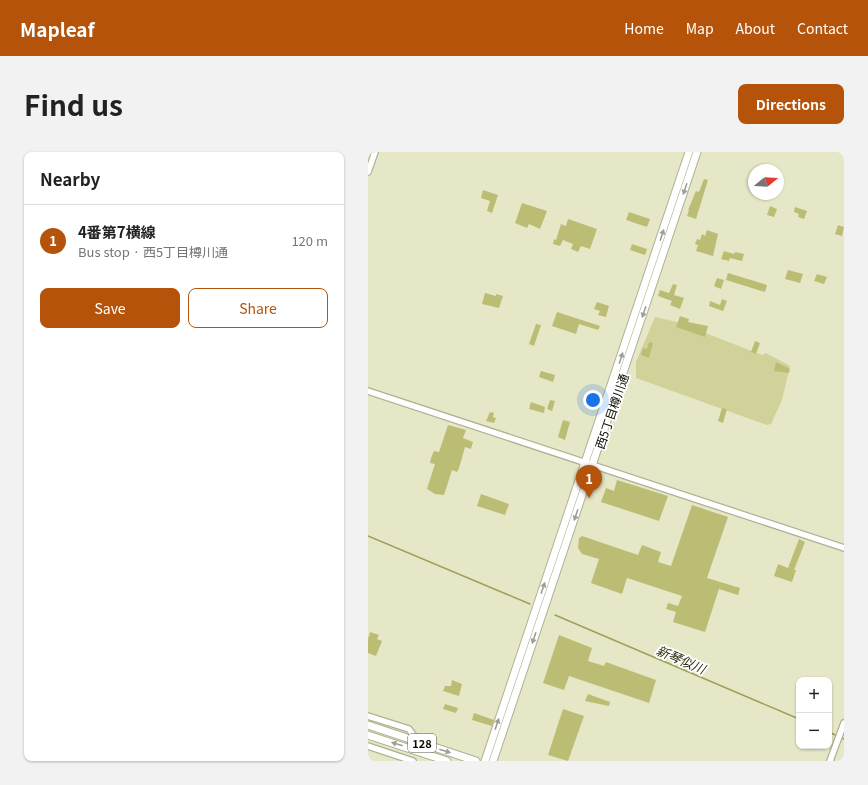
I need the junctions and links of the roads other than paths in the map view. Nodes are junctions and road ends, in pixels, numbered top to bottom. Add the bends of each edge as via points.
1 (375, 152) edge
2 (689, 152) edge
3 (697, 152) edge
4 (368, 172) edge
5 (368, 391) edge
6 (589, 464) junction
7 (844, 548) edge
8 (368, 716) edge
9 (844, 723) edge
10 (368, 725) edge
11 (368, 735) edge
12 (418, 742) junction
13 (368, 746) edge
14 (413, 761) edge
15 (447, 761) edge
16 (476, 761) edge
17 (485, 761) edge
18 (493, 761) edge
19 (830, 761) edge

1 - 4 street
6 -> 2 main road, 西5丁目樽川通
3 -> 6 main road, 西5丁目樽川通
5 - 6 street
6 - 7 street
17 -> 6 main road, 西5丁目樽川通
6 -> 18 main road, 西5丁目樽川通
8 - 12 street via 409,729
9 - 19 street
10 - 12 main road, 128
15 -> 11 main road, 128
12 -> 16 main road, 128
13 - 14 street

